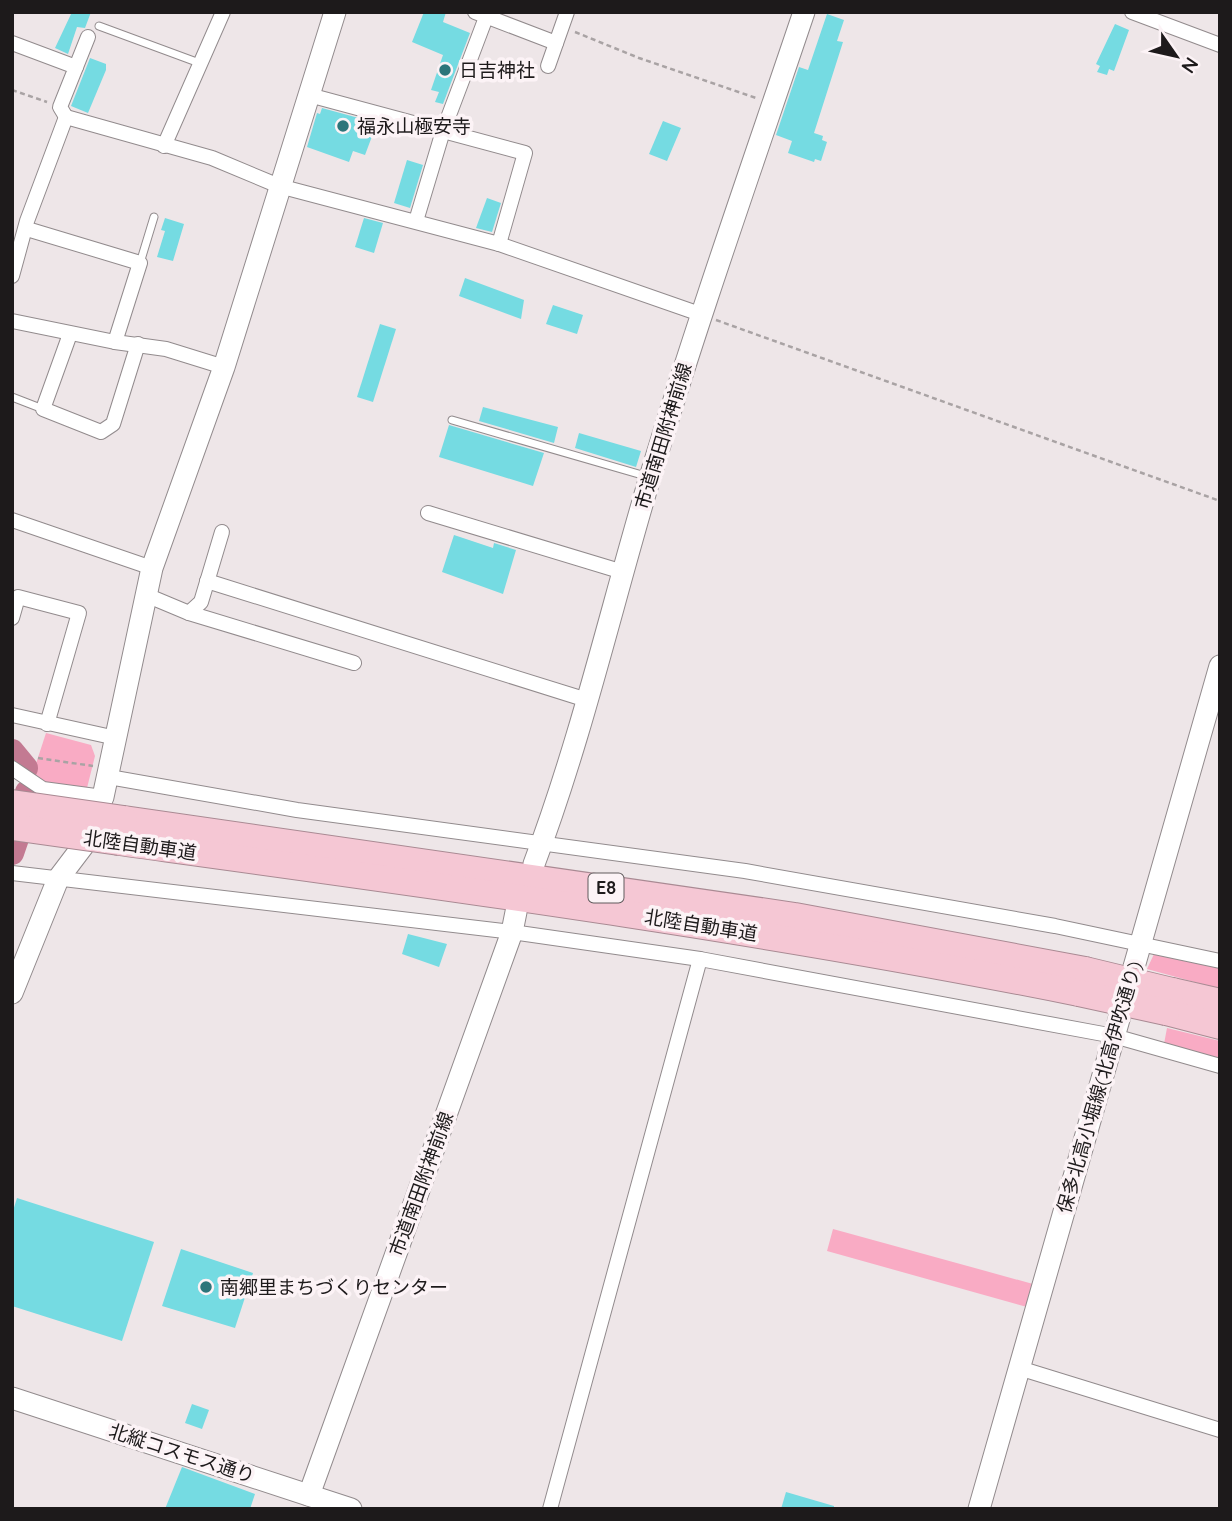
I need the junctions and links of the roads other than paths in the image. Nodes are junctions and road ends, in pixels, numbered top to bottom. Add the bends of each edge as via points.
1 (223, 12) edge
2 (335, 12) edge
3 (567, 12) edge
4 (804, 12) edge
5 (1132, 12) edge
6 (483, 14) edge
7 (99, 26) dead end
8 (88, 37) dead end
9 (12, 43) edge
10 (556, 43) junction
11 (1220, 45) edge
12 (202, 65) junction
13 (548, 66) dead end
14 (76, 67) junction
15 (309, 95) junction
16 (63, 112) junction
17 (443, 131) junction
18 (164, 146) junction
19 (279, 186) junction
20 (154, 217) dead end
21 (416, 221) junction
22 (27, 229) junction
23 (499, 244) junction
24 (141, 263) junction
25 (12, 276) edge
26 (700, 314) junction
27 (12, 321) edge
28 (70, 334) junction
29 (115, 342) junction
30 (138, 344) junction
31 (224, 367) junction
32 (12, 397) edge
33 (43, 410) junction
34 (452, 420) dead end
35 (650, 478) junction
36 (428, 513) dead end
37 (12, 520) edge
38 (222, 532) dead end
39 (152, 568) junction
40 (623, 572) junction
41 (207, 581) junction
42 (146, 595) junction
43 (189, 612) junction
44 (12, 618) edge
45 (354, 663) dead end
46 (1220, 666) edge
47 (587, 700) junction
48 (12, 715) edge
49 (47, 724) junction
50 (116, 738) junction
51 (12, 768) edge
52 (107, 781) junction
53 (12, 803) edge
54 (12, 827) edge
55 (121, 831) junction
56 (542, 842) junction
57 (534, 864) dead end
58 (12, 873) edge
59 (58, 879) junction
60 (514, 922) junction
61 (1140, 945) junction
62 (700, 959) junction
63 (1220, 961) edge
64 (12, 993) edge
65 (1169, 1001) junction
66 (1220, 1002) edge
67 (1220, 1026) edge
68 (1114, 1036) junction
69 (1220, 1066) edge
70 (1019, 1368) junction
71 (12, 1398) edge
72 (1220, 1430) edge
73 (307, 1502) edge
74 (351, 1509) edge
75 (550, 1509) edge
76 (979, 1509) edge

1 - 12 street
2 - 15 street
3 - 10 street
4 - 26 street, 市道南田附神前線
5 - 11 street
6 - 10 street
6 - 17 street
7 - 12 lane
8 - 14 street
9 - 14 street
10 - 13 street
12 - 18 street
14 - 16 street
15 - 17 street
15 - 19 street
16 - 18 street
16 - 22 street
17 - 21 street
17 - 23 street via 525,153
18 - 19 street via 212,158
19 - 21 street
19 - 31 street
20 - 24 lane
21 - 23 street
22 - 24 street
22 - 25 street
23 - 26 street
24 - 29 street
26 - 35 street, 市道南田附神前線
27 - 28 street
28 - 29 street
28 - 33 street
29 - 30 street
30 - 31 street
30 - 33 street via 109,429 99,431
31 - 39 street
32 - 33 lane
34 - 35 lane
35 - 40 street, 市道南田附神前線
36 - 40 street
37 - 39 street
38 - 41 street
39 - 42 street
40 - 47 street, 市道南田附神前線
41 - 43 street via 201,602
41 - 47 street
42 - 43 street
42 - 50 street
43 - 45 street
44 - 49 street via 18,597 79,613
46 - 61 street, 保多北高小堀線(北高伊吹通り)
47 - 56 street, 市道南田附神前線
48 - 49 street
49 - 50 street
50 - 52 street
51 - 52 street via 43,789
52 - 56 street
52 - 59 street via 83,846
53 - 55 highway, 北陸自動車道 / E8, bridge
54 - 55 highway, 北陸自動車道 / E8, bridge
55 - 65 highway, 北陸自動車道 / E8, bridge via 493,894 1082,982
56 - 57 street, 市道南田附神前線
56 - 61 street via 813,883
58 - 59 street
59 - 60 street
59 - 64 street
60 - 62 street
60 - 73 street, 市道南田附神前線
61 - 63 street
61 - 68 street, 保多北高小堀線(北高伊吹通り)
62 - 68 street
62 - 75 street
65 - 66 highway, 北陸自動車道 / E8
65 - 67 highway, 北陸自動車道 / E8
68 - 69 street
68 - 70 street, 保多北高小堀線(北高伊吹通り)
70 - 72 street
70 - 76 street, 保多北高小堀線(北高伊吹通り)
71 - 73 street, 北縦コスモス通り
73 - 74 street, 北縦コスモス通り

